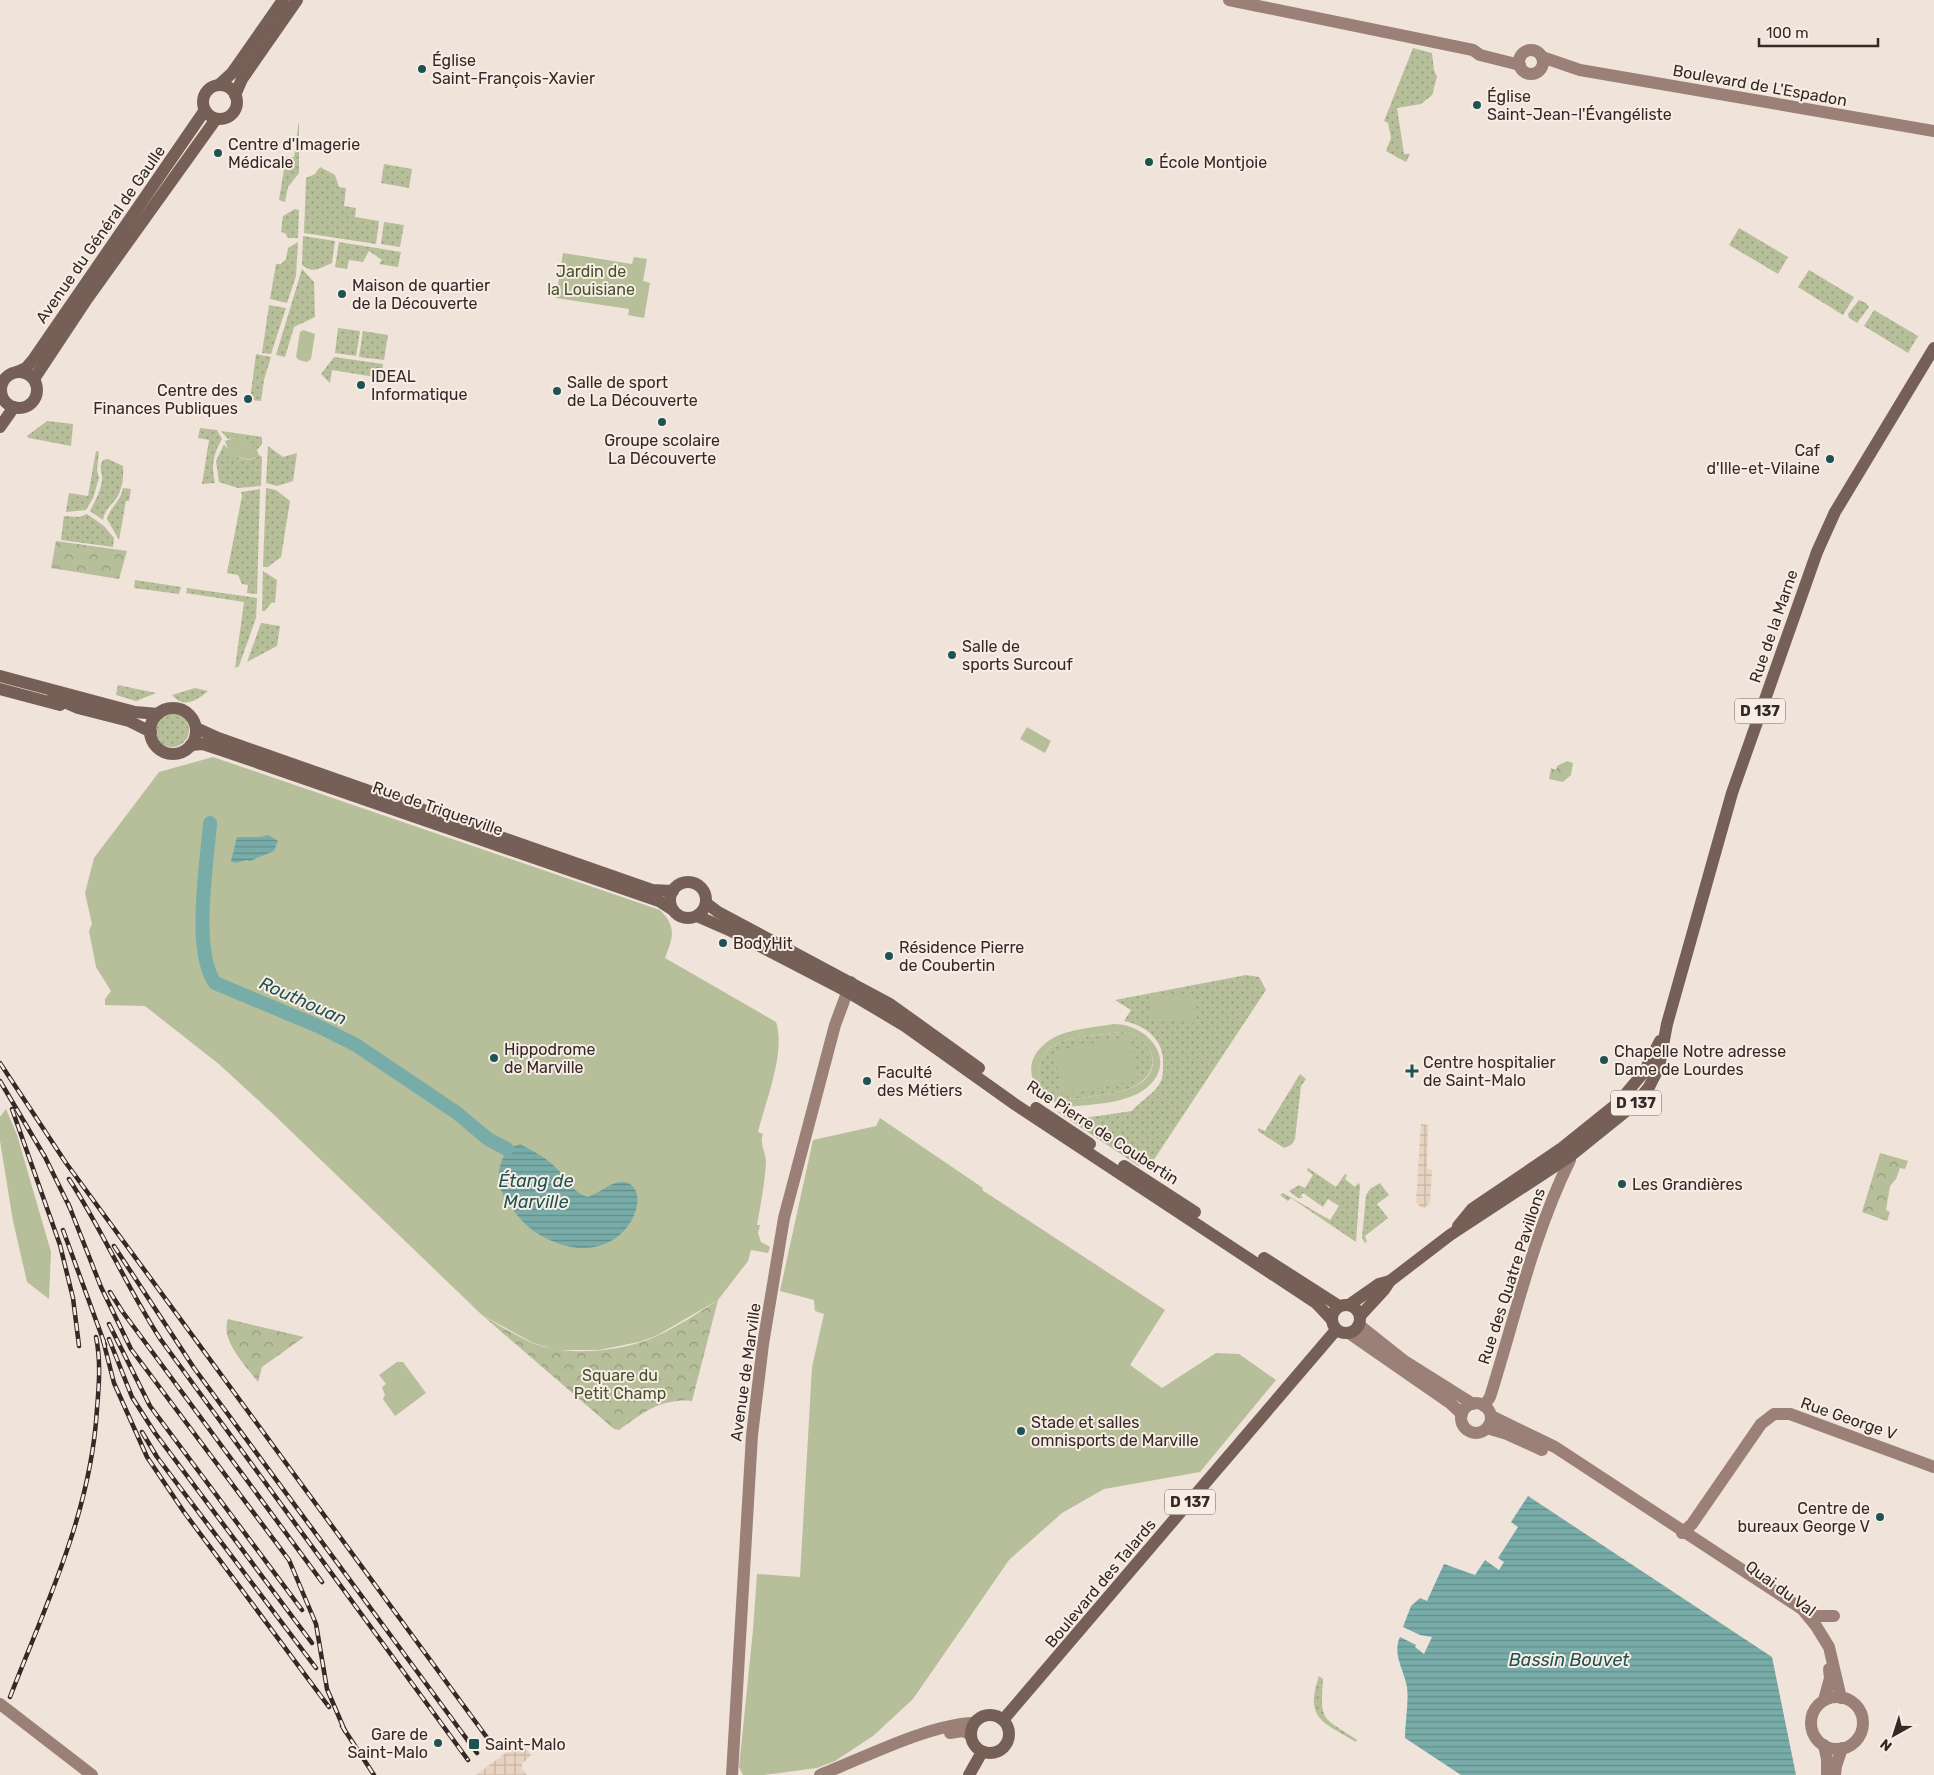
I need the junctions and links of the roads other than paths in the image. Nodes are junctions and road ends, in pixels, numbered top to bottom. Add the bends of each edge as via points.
1 (283, 0) edge
2 (297, 0) edge
3 (1229, 0) edge
4 (1521, 60) junction
5 (1541, 63) junction
6 (219, 85) junction
7 (235, 95) junction
8 (205, 110) junction
9 (216, 119) junction
10 (1934, 131) edge
11 (1934, 348) edge
12 (17, 372) junction
13 (34, 379) junction
14 (2, 403) edge
15 (14, 407) junction
16 (0, 427) edge
17 (0, 670) edge
18 (0, 676) edge
19 (0, 681) edge
20 (44, 687) junction
21 (0, 689) edge
22 (78, 708) junction
23 (158, 714) junction
24 (196, 728) junction
25 (150, 732) junction
26 (191, 745) junction
27 (673, 891) junction
28 (706, 903) junction
29 (673, 910) junction
30 (697, 916) junction
31 (849, 987) junction
32 (1565, 1153) junction
33 (1538, 1165) junction
34 (1537, 1178) junction
35 (1509, 1188) junction
36 (1390, 1281) junction
37 (1344, 1305) junction
38 (1360, 1320) junction
39 (1339, 1327) junction
40 (1462, 1414) junction
41 (1484, 1414) junction
42 (1912, 1458) junction
43 (1934, 1463) edge
44 (1934, 1467) edge
45 (1674, 1530) junction
46 (1802, 1609) junction
47 (1834, 1616) dead end
48 (1841, 1698) junction
49 (1824, 1700) junction
50 (0, 1704) edge
51 (1003, 1720) junction
52 (972, 1729) junction
53 (1824, 1745) junction
54 (1842, 1748) junction
55 (982, 1752) junction
56 (92, 1775) edge
57 (732, 1775) edge
58 (820, 1775) edge
59 (837, 1775) edge
60 (969, 1775) edge
61 (1827, 1775) edge
62 (1835, 1775) edge

1 - 6 main road via 232,73
2 - 7 main road via 242,79
3 - 4 street via 1473,50 1481,48
4 - 5 street via 1527,51 1534,51
4 - 5 street via 1527,73 1534,73
5 - 10 street, Boulevard de L'Espadon
6 - 7 main road
6 - 8 main road via 206,92 203,99
7 - 9 main road via 237,104 233,113
8 - 9 main road
8 - 12 main road, Avenue du Général de Gaulle via 33,360
9 - 13 main road, Avenue du Général de Gaulle via 92,291
11 - 32 main road, Rue de la Marne / D 137 via 1835,512 1817,552 1732,794 1667,1024 1662,1059 1638,1091 1618,1103
12 - 13 main road via 26,373
12 - 14 main road via 2,384
13 - 15 main road via 37,388 35,399 26,407
14 - 15 main road
15 - 16 main road
17 - 20 main road
18 - 20 main road
19 - 22 main road
20 - 23 main road via 135,712
21 - 22 main road
22 - 25 main road via 129,721
23 - 24 main road via 168,709 182,710 191,717
23 - 25 main road
24 - 26 main road
24 - 27 main road, Rue de Triquerville via 227,742 652,890
25 - 26 main road via 154,744 166,752 180,753
26 - 29 main road, Rue de Triquerville via 203,744 227,752 659,901
27 - 28 main road via 685,883 696,884 704,892
27 - 29 main road via 670,900
28 - 30 main road
28 - 31 main road
29 - 30 main road via 681,917
30 - 31 main road
31 - 37 main road, Rue Pierre de Coubertin via 890,1004 1020,1097
31 - 39 main road, Rue Pierre de Coubertin via 1016,1105 1316,1303
31 - 57 street, Avenue de Marville via 835,1025 784,1218 761,1361 752,1435
32 - 33 main road, D 137
32 - 34 main road, D 137
32 - 41 street, Rue des Quatre Pavillons via 1570,1160 1555,1188 1544,1220
33 - 34 main road
33 - 35 main road, D 137
34 - 35 main road, D 137
35 - 36 main road, D 137
36 - 37 main road, D 137
36 - 38 main road, D 137
37 - 38 main road, Rue Pierre de Coubertin via 1356,1309
37 - 39 main road via 1334,1311
38 - 39 main road
38 - 41 street, Quai du Val via 1403,1360
39 - 40 street
39 - 51 main road, Boulevard des Talards / D 137
40 - 41 street via 1466,1408
40 - 41 street via 1462,1422 1469,1431 1480,1432
41 - 45 street, Quai du Val via 1555,1447
42 - 43 street, Rue George V
42 - 44 street, Rue George V
42 - 45 street, Rue George V via 1790,1414 1774,1414 1761,1424 1700,1510
45 - 46 street, Quai du Val
45 - 49 street, Quai du Val via 1794,1613 1815,1634 1829,1664 1830,1678
46 - 47 street via 1816,1616
46 - 48 street, Quai du Val via 1829,1647
48 - 49 street
48 - 54 street via 1856,1706 1862,1723 1858,1738
49 - 53 street via 1815,1709 1811,1722 1814,1736
50 - 56 street
51 - 52 main road via 988,1714 979,1717
51 - 55 main road via 1009,1730 1006,1744 994,1753
52 - 55 main road via 974,1746
52 - 58 street via 932,1731
52 - 59 street via 938,1736
53 - 54 street
53 - 61 street via 1828,1759
54 - 62 street
55 - 60 main road

